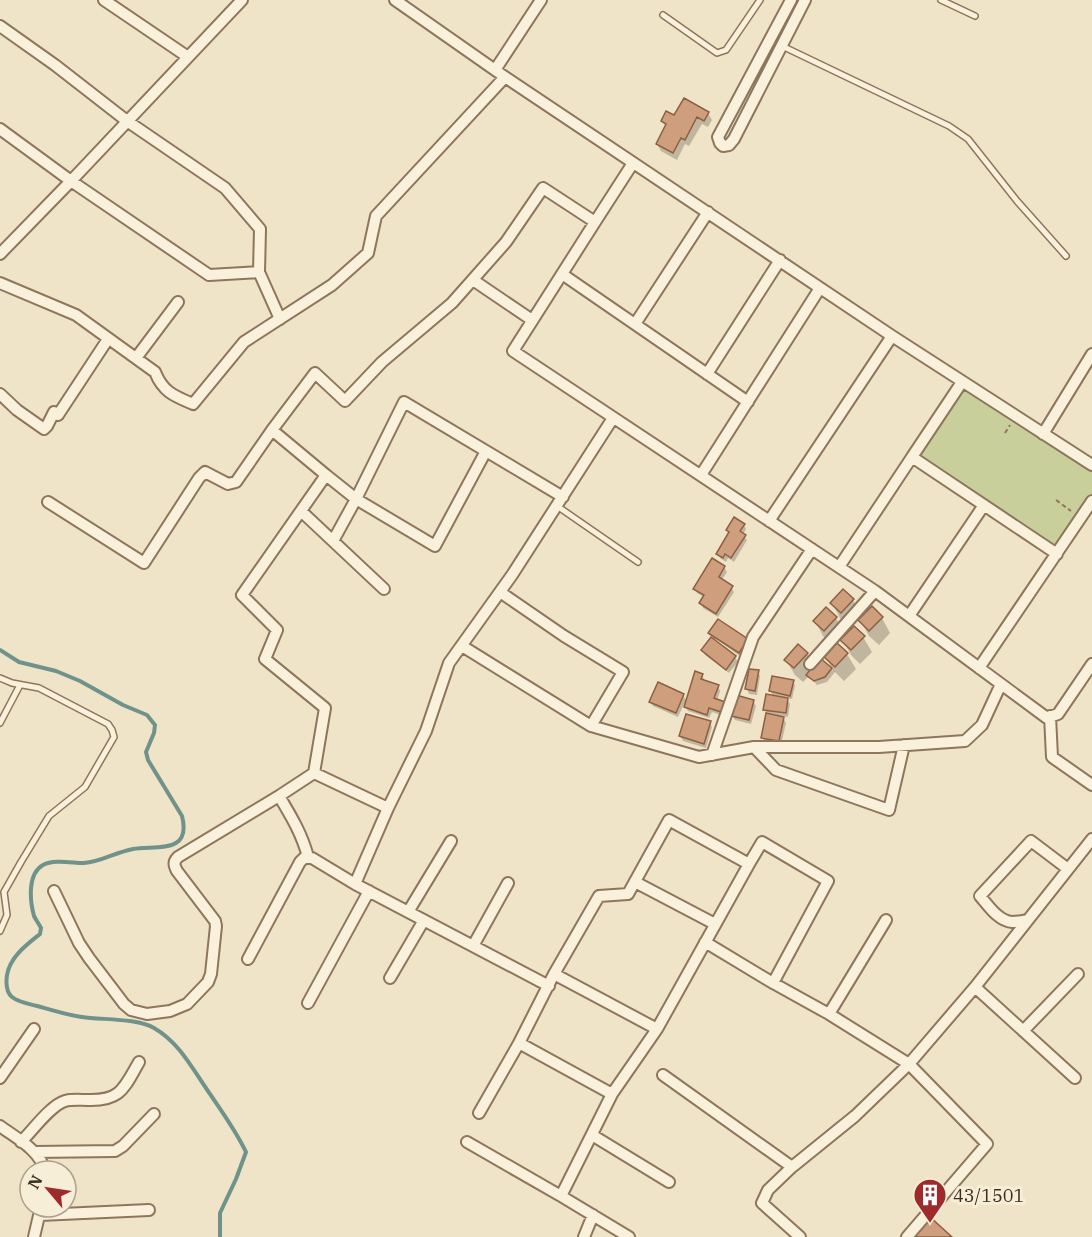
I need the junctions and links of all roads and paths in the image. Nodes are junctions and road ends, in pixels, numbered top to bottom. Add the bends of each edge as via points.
1 (104, 0) edge
2 (242, 0) edge
3 (395, 0) edge
4 (541, 0) edge
5 (760, 0) edge
6 (791, 0) edge
7 (805, 0) edge
8 (941, 0) edge
9 (663, 15) dead end
10 (975, 16) dead end
11 (0, 26) edge
12 (781, 46) junction
13 (188, 57) junction
14 (495, 70) junction
15 (505, 77) junction
16 (127, 121) junction
17 (0, 129) edge
18 (633, 163) junction
19 (71, 181) junction
20 (708, 212) junction
21 (596, 222) junction
22 (0, 254) edge
23 (1066, 256) dead end
24 (780, 261) junction
25 (259, 272) junction
26 (562, 274) junction
27 (473, 280) junction
28 (0, 283) edge
29 (820, 288) junction
30 (178, 302) dead end
31 (280, 319) junction
32 (532, 320) junction
33 (635, 324) junction
34 (892, 336) junction
35 (108, 339) junction
36 (1092, 354) edge
37 (136, 358) junction
38 (707, 374) junction
39 (962, 382) junction
40 (0, 394) edge
41 (748, 402) junction
42 (613, 418) junction
43 (272, 430) junction
44 (1043, 434) junction
45 (486, 451) junction
46 (912, 457) junction
47 (1092, 465) edge
48 (326, 475) junction
49 (701, 475) junction
50 (356, 499) junction
51 (1056, 500) dead end
52 (560, 501) junction
53 (1092, 501) edge
54 (48, 502) dead end
55 (984, 505) junction
56 (301, 511) junction
57 (1081, 518) junction
58 (769, 521) junction
59 (333, 541) junction
60 (812, 549) junction
61 (1057, 554) junction
62 (638, 562) dead end
63 (839, 567) junction
64 (384, 589) dead end
65 (875, 591) junction
66 (500, 592) junction
67 (909, 616) junction
68 (462, 646) junction
69 (810, 664) dead end
70 (1092, 664) edge
71 (979, 668) junction
72 (0, 678) edge
73 (1001, 684) junction
74 (20, 685) junction
75 (1050, 716) junction
76 (0, 723) edge
77 (591, 726) junction
78 (904, 745) junction
79 (754, 747) junction
80 (712, 755) junction
81 (314, 772) junction
82 (1092, 785) edge
83 (279, 796) junction
84 (388, 808) junction
85 (1092, 839) edge
86 (451, 841) dead end
87 (308, 857) junction
88 (749, 864) junction
89 (1068, 868) junction
90 (635, 882) junction
91 (355, 884) junction
92 (508, 884) dead end
93 (54, 891) dead end
94 (369, 891) junction
95 (408, 912) junction
96 (424, 920) junction
97 (886, 920) dead end
98 (1028, 920) junction
99 (716, 924) junction
100 (0, 931) edge
101 (705, 942) junction
102 (473, 946) junction
103 (248, 959) dead end
104 (554, 974) junction
105 (1078, 974) dead end
106 (390, 978) dead end
107 (773, 983) junction
108 (549, 986) junction
109 (975, 987) junction
110 (308, 1003) dead end
111 (829, 1014) junction
112 (34, 1029) dead end
113 (657, 1029) junction
114 (1023, 1031) junction
115 (519, 1042) junction
116 (139, 1062) dead end
117 (909, 1064) junction
118 (663, 1076) dead end
119 (0, 1078) edge
120 (1075, 1078) dead end
121 (612, 1094) junction
122 (154, 1113) dead end
123 (479, 1113) dead end
124 (0, 1126) edge
125 (592, 1135) junction
126 (21, 1142) junction
127 (467, 1142) dead end
128 (34, 1152) junction
129 (39, 1159) edge
130 (792, 1167) junction
131 (669, 1182) dead end
132 (561, 1196) junction
133 (148, 1210) dead end
134 (78, 1211) edge
135 (593, 1215) junction
136 (39, 1219) edge
137 (34, 1237) edge
138 (584, 1237) edge
139 (629, 1237) edge
140 (800, 1237) edge
141 (907, 1237) edge

1 - 13 street
2 - 13 street
3 - 14 street
4 - 14 street
5 - 9 lane via 726,50 717,53
6 - 12 street via 718,137 723,146 734,139
7 - 12 street
8 - 10 lane
11 - 16 street
12 - 23 lane via 949,126 968,139
13 - 16 street
14 - 15 street
15 - 18 street
15 - 31 street via 376,216 368,253 332,285
16 - 19 street
16 - 25 street via 225,188 260,230
17 - 19 street
18 - 20 street
18 - 21 street
19 - 22 street
19 - 25 street via 209,275
20 - 24 street
20 - 33 street
21 - 26 street
21 - 27 street via 543,188 506,242
24 - 29 street
24 - 38 street
25 - 31 street
26 - 32 street
26 - 33 street
27 - 32 street
27 - 43 street via 345,401 315,373
28 - 35 street via 76,315
29 - 34 street
29 - 41 street
30 - 37 street
31 - 37 street via 244,342 193,404 172,394 160,384 155,372
32 - 42 street via 513,351
33 - 38 street
34 - 39 street
34 - 58 street
35 - 37 street
35 - 40 street via 58,415 54,412 44,429
36 - 44 street
38 - 41 street
39 - 44 street
39 - 46 street
41 - 49 street
42 - 49 street
42 - 52 street
43 - 48 street
43 - 54 street via 236,482 228,484 205,472 199,478 144,563
44 - 47 street
45 - 50 street via 435,546
45 - 50 street via 404,402
45 - 52 street
46 - 55 street
46 - 63 street
48 - 50 street
48 - 56 street
49 - 58 street
50 - 59 street
51 - 57 path
52 - 62 lane
52 - 66 street
53 - 57 street
55 - 61 street
55 - 67 street
56 - 59 street
56 - 81 street via 242,595 277,630 265,658 325,708
57 - 61 street
58 - 60 street
59 - 64 street
60 - 63 street
60 - 80 street via 753,637
61 - 71 street
63 - 65 street
65 - 67 street
65 - 69 street
66 - 68 street
66 - 77 street via 623,672
67 - 71 street
68 - 77 street
68 - 84 street via 449,663 426,731
70 - 75 street via 1058,714
71 - 73 street
72 - 74 lane
73 - 75 street via 1047,718
73 - 78 street via 982,725 965,741
74 - 76 lane
74 - 100 lane via 39,688 108,724 114,737 85,787 49,816 21,862 4,892 7,915
75 - 82 street via 1052,757
77 - 80 street via 699,757
78 - 79 street
78 - 79 street via 889,810 776,770
79 - 80 street
81 - 83 street
81 - 84 street
83 - 87 street via 297,825
83 - 93 street via 175,860 177,871 216,926 211,974 187,1004 147,1014 131,1010 79,943
84 - 91 street
85 - 89 street
86 - 95 street
87 - 91 street
87 - 103 street via 300,862
88 - 90 street via 669,820
88 - 99 street
88 - 107 street via 762,842 828,881
89 - 98 street
89 - 98 street via 1031,841 980,896 1004,919
90 - 99 street
90 - 104 street via 628,894 599,896
91 - 94 street
92 - 102 street
94 - 95 street
94 - 110 street
95 - 96 street
96 - 102 street
96 - 106 street
97 - 111 street
98 - 109 street
99 - 101 street
101 - 107 street
101 - 113 street
102 - 108 street
104 - 108 street
104 - 113 street
105 - 114 street
107 - 111 street
108 - 115 street
109 - 114 street
109 - 117 street
111 - 117 street
112 - 119 street
113 - 121 street
114 - 120 street
115 - 121 street
115 - 123 street
116 - 126 street via 122,1091 100,1100 64,1101
117 - 130 street via 855,1116
117 - 141 street via 987,1144
118 - 130 street
121 - 125 street
122 - 128 street via 115,1151
124 - 126 street
125 - 131 street
125 - 132 street
126 - 128 street
127 - 132 street
128 - 129 street
130 - 140 street via 768,1190 762,1203
132 - 135 street
133 - 134 street
135 - 138 street
135 - 139 street
136 - 137 street

